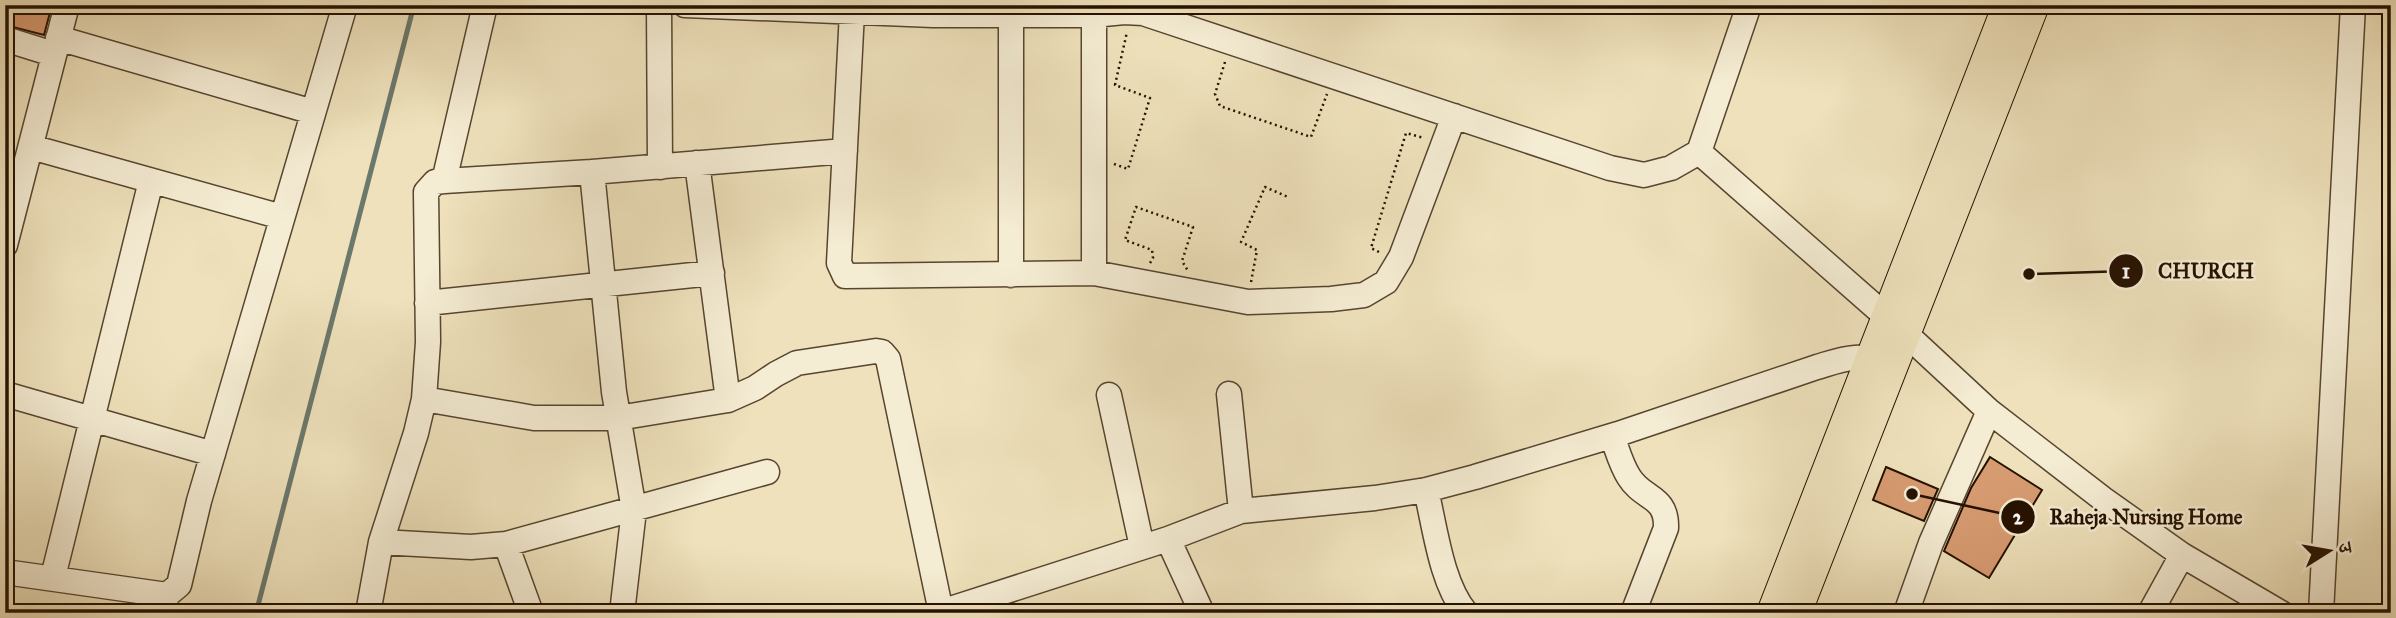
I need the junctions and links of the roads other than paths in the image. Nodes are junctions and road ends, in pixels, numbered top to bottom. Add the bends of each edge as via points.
1 (67, 5) edge
2 (345, 5) edge
3 (485, 5) edge
4 (659, 5) edge
5 (685, 5) edge
6 (1749, 5) edge
7 (2008, 5) edge
8 (2034, 5) edge
9 (2353, 5) edge
10 (904, 10) edge
11 (1096, 10) edge
12 (852, 12) junction
13 (1011, 15) junction
14 (5, 39) edge
15 (56, 46) junction
16 (313, 112) junction
17 (1454, 116) junction
18 (31, 148) junction
19 (845, 151) junction
20 (1699, 152) junction
21 (697, 163) junction
22 (660, 167) junction
23 (15, 172) edge
24 (592, 172) junction
25 (151, 181) junction
26 (444, 181) junction
27 (282, 217) junction
28 (5, 245) edge
29 (712, 273) junction
30 (1094, 274) junction
31 (1011, 275) junction
32 (603, 284) junction
33 (427, 303) junction
34 (1896, 326) junction
35 (1881, 363) junction
36 (5, 394) edge
37 (1229, 394) dead end
38 (1109, 395) dead end
39 (424, 399) junction
40 (728, 400) junction
41 (1989, 411) junction
42 (618, 418) junction
43 (91, 419) junction
44 (1612, 436) junction
45 (213, 454) junction
46 (768, 472) dead end
47 (1426, 489) junction
48 (634, 510) junction
49 (1241, 512) junction
50 (1168, 539) junction
51 (381, 542) junction
52 (506, 544) junction
53 (1142, 547) junction
54 (2182, 555) junction
55 (5, 572) edge
56 (53, 577) junction
57 (165, 604) edge
58 (939, 612) edge
59 (368, 613) edge
60 (531, 613) edge
61 (622, 613) edge
62 (1202, 613) edge
63 (1466, 613) edge
64 (1633, 613) edge
65 (1772, 613) edge
66 (1796, 613) edge
67 (1906, 613) edge
68 (2150, 613) edge
69 (2281, 613) edge
70 (2321, 613) edge

1 - 15 street
2 - 16 street
3 - 26 street
4 - 22 street
5 - 12 street
6 - 20 street
7 - 34 main road
8 - 34 main road
9 - 70 street
10 - 12 street
10 - 13 street
11 - 13 street
11 - 17 street via 1143,13
11 - 30 street
12 - 19 street
13 - 31 street
14 - 15 street
15 - 16 street
15 - 18 street
16 - 27 street
17 - 20 street via 1644,175 1671,168
17 - 30 street via 1401,257 1386,282 1364,295 1248,302
18 - 23 street
18 - 25 street
19 - 21 street
19 - 31 street via 839,263 845,276
20 - 34 street
21 - 22 street
21 - 29 street
22 - 24 street
23 - 28 street
24 - 26 street
24 - 32 street
25 - 27 street
25 - 43 street
26 - 33 street via 428,188 425,201
27 - 45 street
29 - 32 street
29 - 40 street
30 - 31 street
32 - 33 street
32 - 42 street
33 - 39 street
34 - 35 main road
34 - 41 street
35 - 44 street via 1851,357
35 - 65 main road
35 - 66 main road
36 - 43 street
37 - 49 street
38 - 53 street
39 - 42 street via 534,418
39 - 51 street
40 - 42 street
40 - 58 street via 797,363 883,352
41 - 54 street
41 - 67 street
42 - 48 street
43 - 45 street
43 - 56 street
44 - 47 street
44 - 64 street via 1631,480 1662,505 1666,516 1666,528
45 - 57 street via 179,585
46 - 48 street
47 - 49 street
47 - 63 street via 1446,574
48 - 52 street
48 - 61 street
49 - 50 street
50 - 53 street
50 - 62 street
51 - 52 street via 471,547
51 - 59 street
52 - 60 street
53 - 58 street
54 - 68 street
54 - 69 street
55 - 56 street
56 - 57 street

